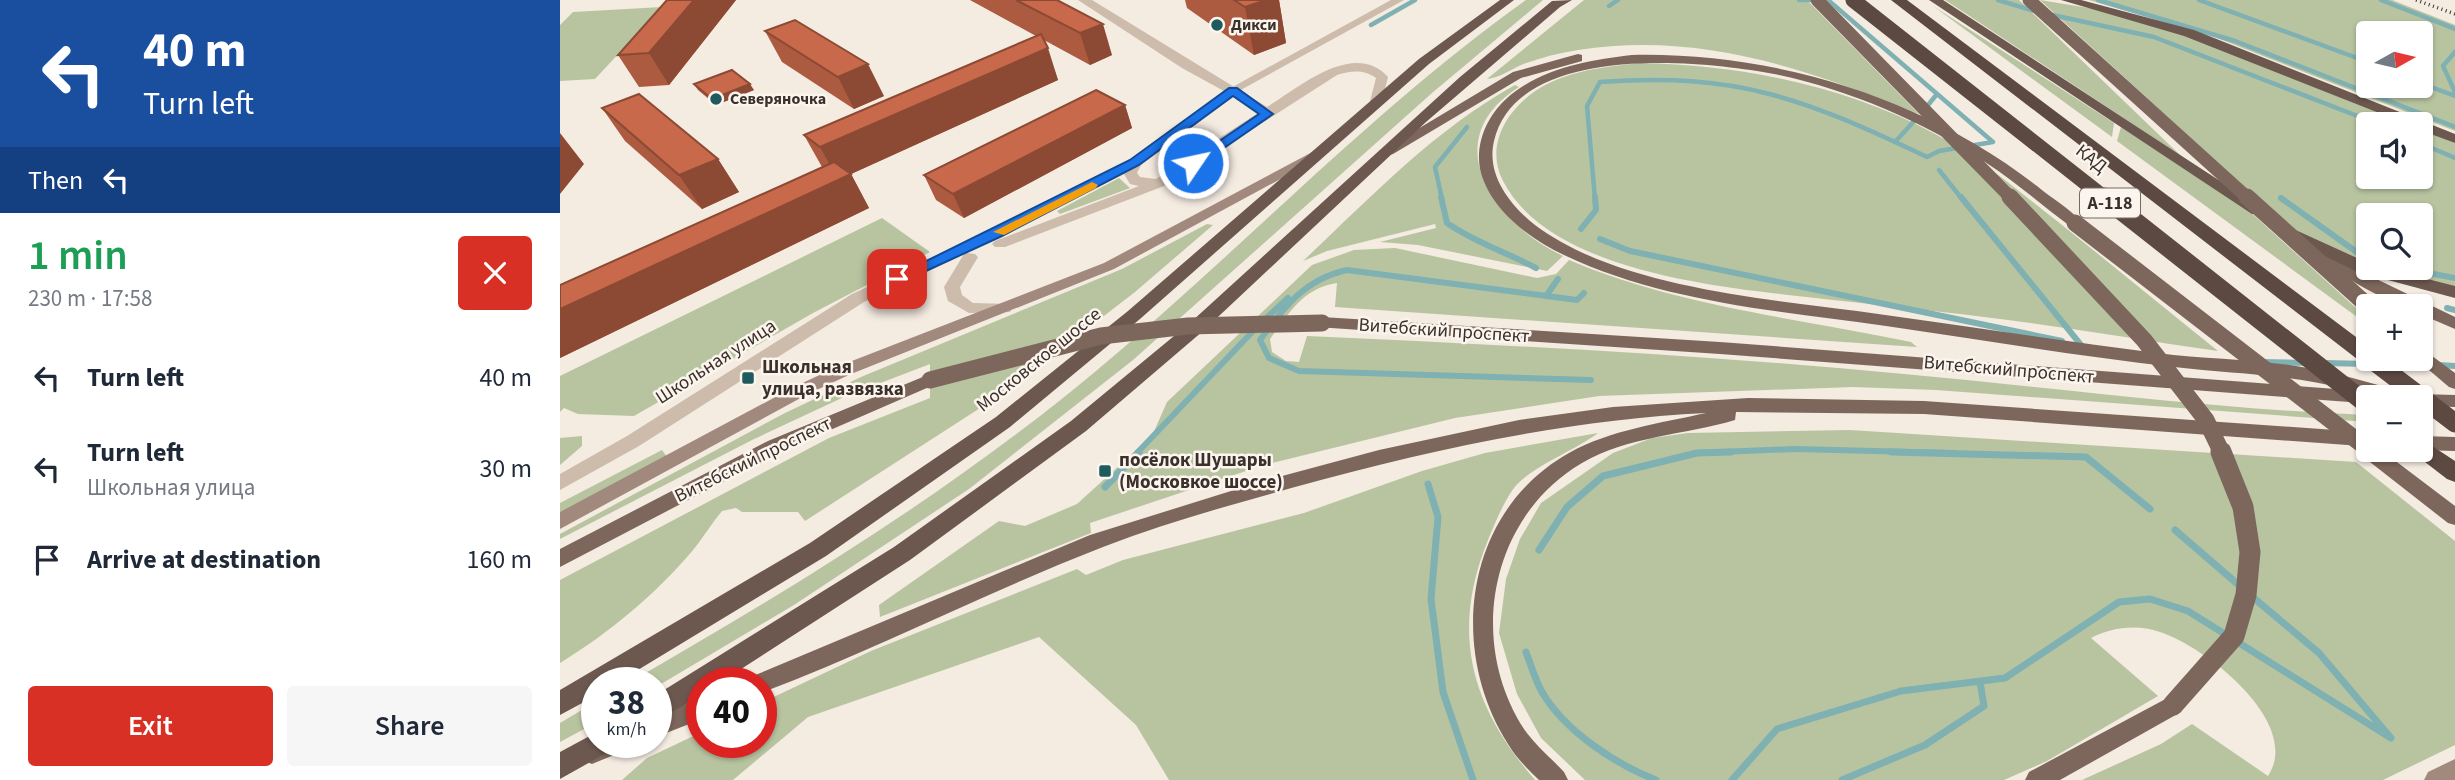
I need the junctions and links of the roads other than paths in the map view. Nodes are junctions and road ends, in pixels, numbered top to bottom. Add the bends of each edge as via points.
1 (1084, 0) edge
2 (1399, 0) edge
3 (1508, 0) edge
4 (1817, 0) edge
5 (1853, 0) edge
6 (1898, 0) edge
7 (1935, 0) edge
8 (2029, 0) edge
9 (2067, 0) edge
10 (1561, 1) edge
11 (1492, 6) edge
12 (1779, 71) junction
13 (1233, 90) junction
14 (1375, 105) junction
15 (2387, 112) edge
16 (1267, 114) junction
17 (2433, 130) edge
18 (2455, 139) edge
19 (1321, 152) junction
20 (1379, 156) junction
21 (1135, 163) junction
22 (1159, 183) junction
23 (2296, 236) junction
24 (970, 257) junction
25 (897, 279) junction
26 (2455, 292) edge
27 (2392, 294) edge
28 (2356, 295) edge
29 (1004, 307) junction
30 (2433, 313) edge
31 (2455, 323) edge
32 (2356, 348) edge
33 (2433, 364) edge
34 (2386, 371) edge
35 (2455, 383) edge
36 (2356, 386) edge
37 (2356, 396) edge
38 (2356, 396) edge
39 (2433, 400) edge
40 (2455, 401) edge
41 (1768, 405) junction
42 (2455, 423) edge
43 (2356, 439) edge
44 (2356, 441) edge
45 (2433, 444) edge
46 (2455, 444) edge
47 (2433, 455) edge
48 (2384, 462) edge
49 (2455, 473) edge
50 (560, 483) edge
51 (2455, 517) edge
52 (560, 521) edge
53 (560, 559) edge
54 (777, 676) edge
55 (672, 699) edge
56 (560, 703) edge
57 (581, 754) edge
58 (581, 758) edge
59 (561, 766) edge
60 (2455, 770) edge
61 (1556, 780) edge
62 (2037, 780) edge
63 (2436, 780) edge

1 - 13 street
2 - 13 street
3 - 11 highway, Московское шоссе
4 - 62 main road, bridge via 2062,250 2170,370 2212,432 2244,507 2250,552 2246,595 2234,636 2173,705
5 - 37 highway, КАД / А-118, bridge
6 - 32 highway, КАД / А-118
7 - 23 highway
8 - 28 main road, bridge
9 - 15 highway via 2189,33
10 - 20 highway
11 - 14 highway, Московское шоссе
12 - 20 main road via 1717,57 1611,51 1517,75
12 - 36 main road via 1639,56 1564,71 1508,102 1499,114 1485,147 1489,174 1507,206 1549,241 1620,271 1694,290 2175,362 2298,372
12 - 44 main road, bridge via 1865,99 1976,150
13 - 16 street
13 - 21 street, Школьная улица
14 - 16 street, Школьная улица via 1382,77 1370,69 1343,68
14 - 19 highway, Московское шоссе
16 - 22 street, Школьная улица
17 - 18 highway
19 - 29 main road via 1109,266
19 - 56 highway, Московское шоссе via 1063,374 914,488 835,541
20 - 55 highway via 1134,381 1002,484 890,565
21 - 22 street via 1130,173 1135,181
21 - 25 street, Школьная улица
22 - 24 street, Школьная улица
23 - 26 highway via 2364,268
23 - 27 main road
24 - 25 street, Школьная улица
24 - 29 street via 952,288 954,297 969,307
25 - 50 street, Школьная улица via 823,318 655,428
29 - 52 main road via 802,390
30 - 31 main road
33 - 35 main road
34 - 42 highway, КАД / А-118, bridge
38 - 53 main road, Витебский проспект, bridge via 1322,323 1188,326 1101,336 930,380 775,446
39 - 40 main road
41 - 43 main road via 1954,410
41 - 54 main road via 1617,413 1502,430 1376,457 1193,508 1097,542
41 - 61 main road via 1644,434 1575,458 1536,488 1502,531 1483,590 1481,627 1488,673 1516,737
45 - 46 main road
47 - 49 highway
48 - 51 main road
57 - 59 highway
58 - 59 main road
60 - 63 main road

